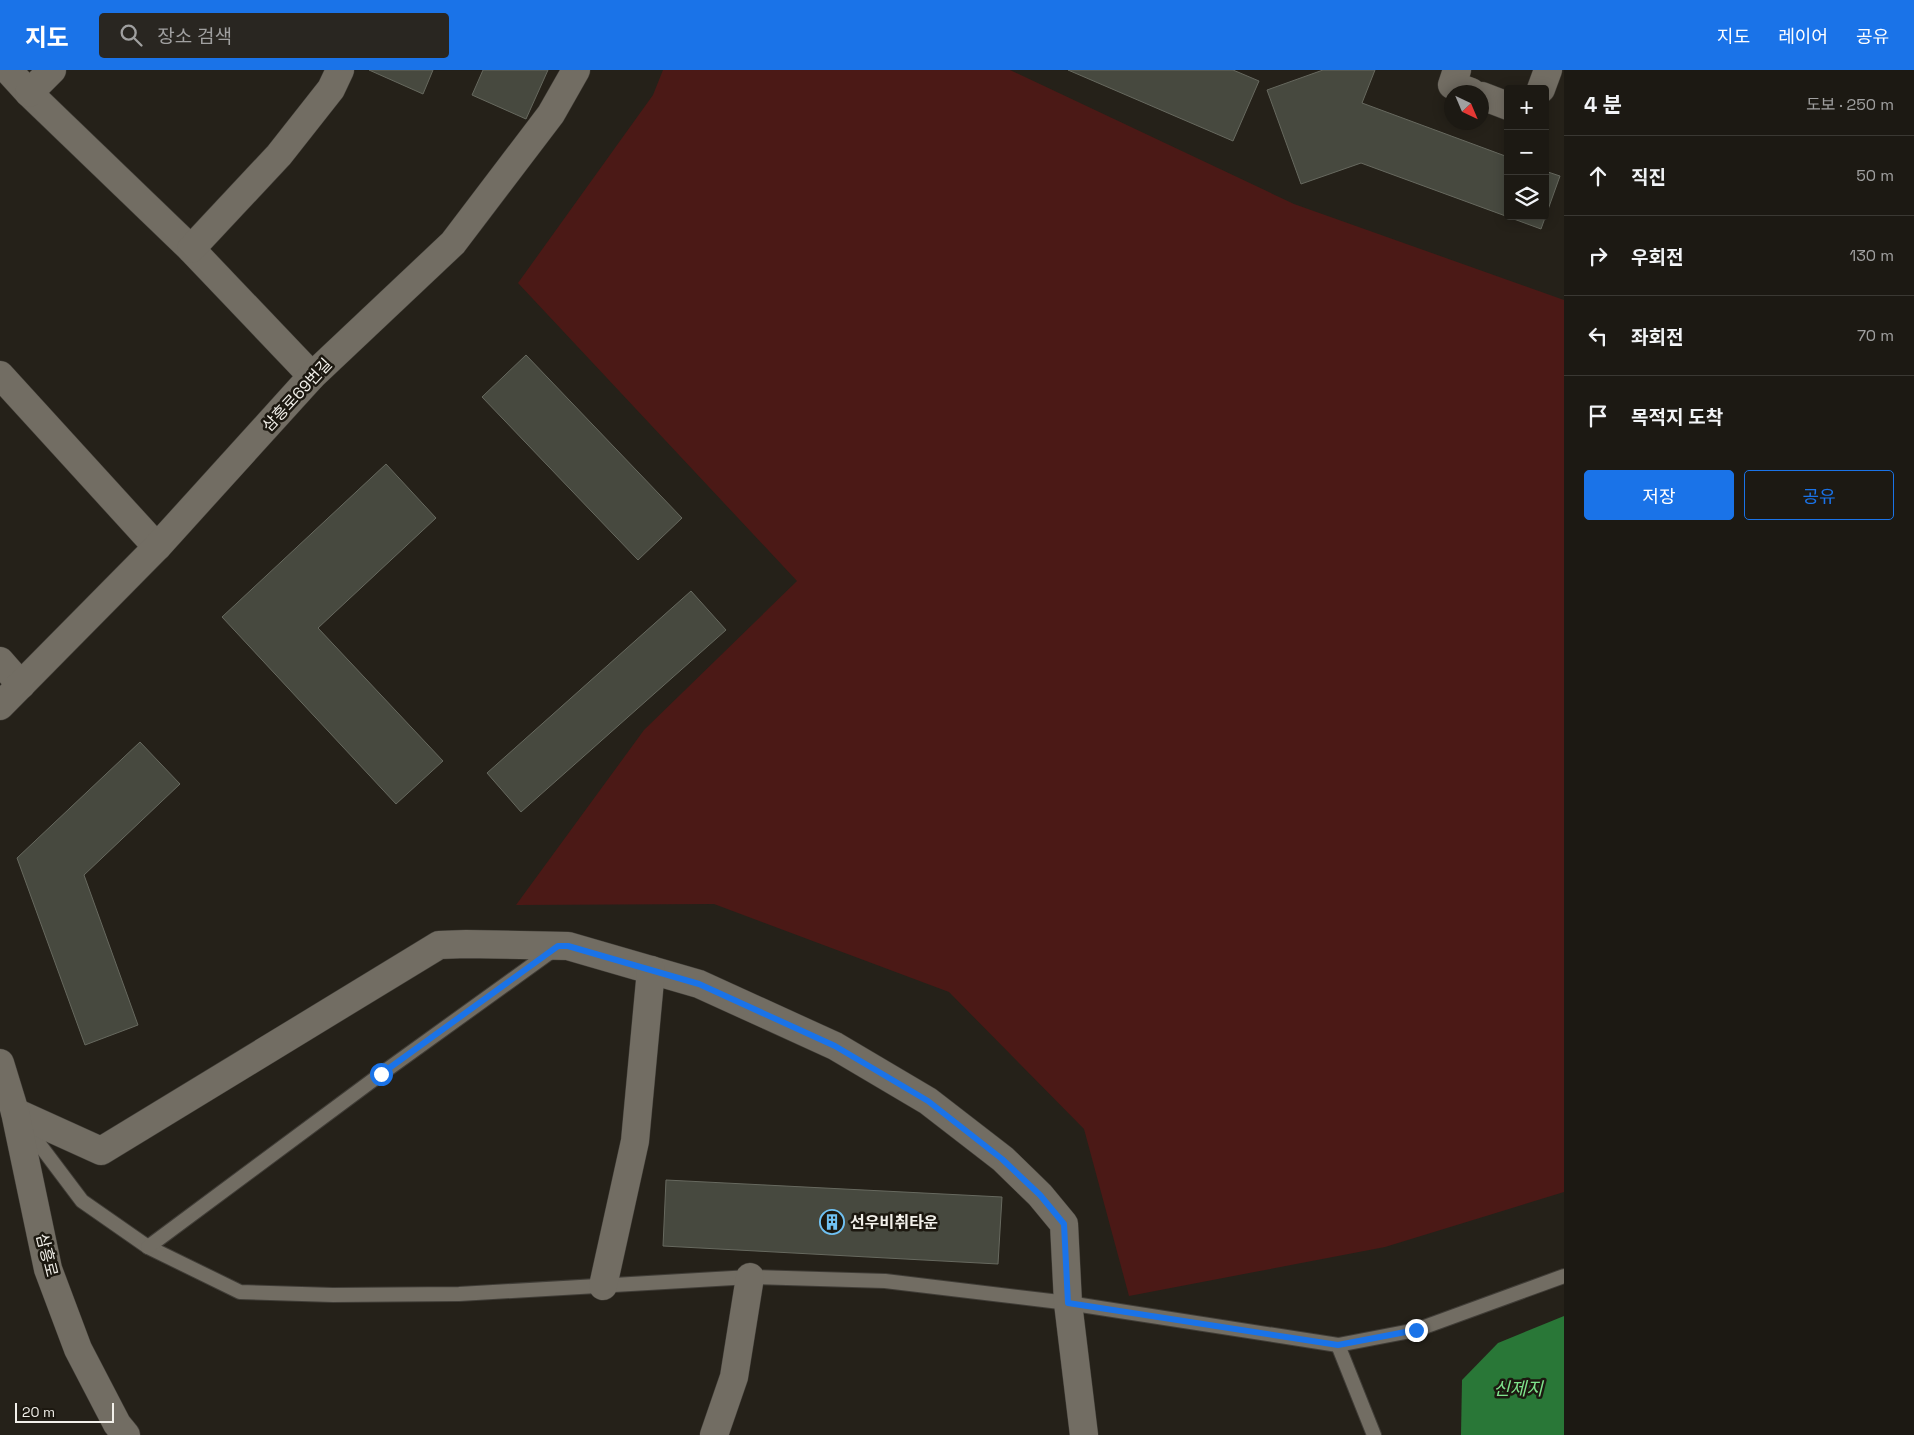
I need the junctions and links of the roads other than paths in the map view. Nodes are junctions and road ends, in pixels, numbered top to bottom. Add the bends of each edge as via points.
1 (8, 70) edge
2 (52, 70) edge
3 (340, 70) edge
4 (576, 70) edge
5 (1457, 70) edge
6 (1548, 70) edge
7 (1452, 85) edge
8 (1543, 85) edge
9 (28, 93) junction
10 (1489, 99) edge
11 (1504, 104) edge
12 (191, 249) junction
13 (0, 374) edge
14 (312, 376) junction
15 (157, 547) junction
16 (0, 661) edge
17 (21, 685) junction
18 (0, 706) edge
19 (558, 946) junction
20 (651, 970) junction
21 (0, 1063) edge
22 (15, 1112) junction
23 (148, 1246) junction
24 (1564, 1276) edge
25 (750, 1277) junction
26 (603, 1286) junction
27 (1068, 1303) junction
28 (1338, 1345) junction
29 (126, 1435) edge
30 (714, 1435) edge
31 (1084, 1435) edge
32 (1374, 1435) edge

1 - 9 street
2 - 9 street
3 - 12 street via 331,89 279,155
4 - 14 street, 삼흥로69번길 via 551,114 453,243
5 - 7 street
6 - 8 street
9 - 12 street
10 - 11 street
12 - 14 street
13 - 15 street
14 - 15 street, 삼흥로69번길
15 - 17 street, 삼흥로69번길
16 - 17 street
17 - 18 street, 삼흥로69번길
19 - 20 street
19 - 22 street via 439,945 101,1151
19 - 23 lane
20 - 26 street via 636,1141
20 - 27 street via 699,984 835,1046 928,1101 1002,1159 1040,1195 1064,1224
21 - 22 street, 삼흥로
22 - 23 lane via 82,1201
22 - 29 street, 삼흥로 via 48,1269 78,1349
23 - 26 lane via 240,1292 459,1294
24 - 28 lane via 1416,1330
25 - 26 lane
25 - 27 lane via 885,1281
25 - 30 street via 734,1377
27 - 28 lane
27 - 31 street
28 - 32 lane

